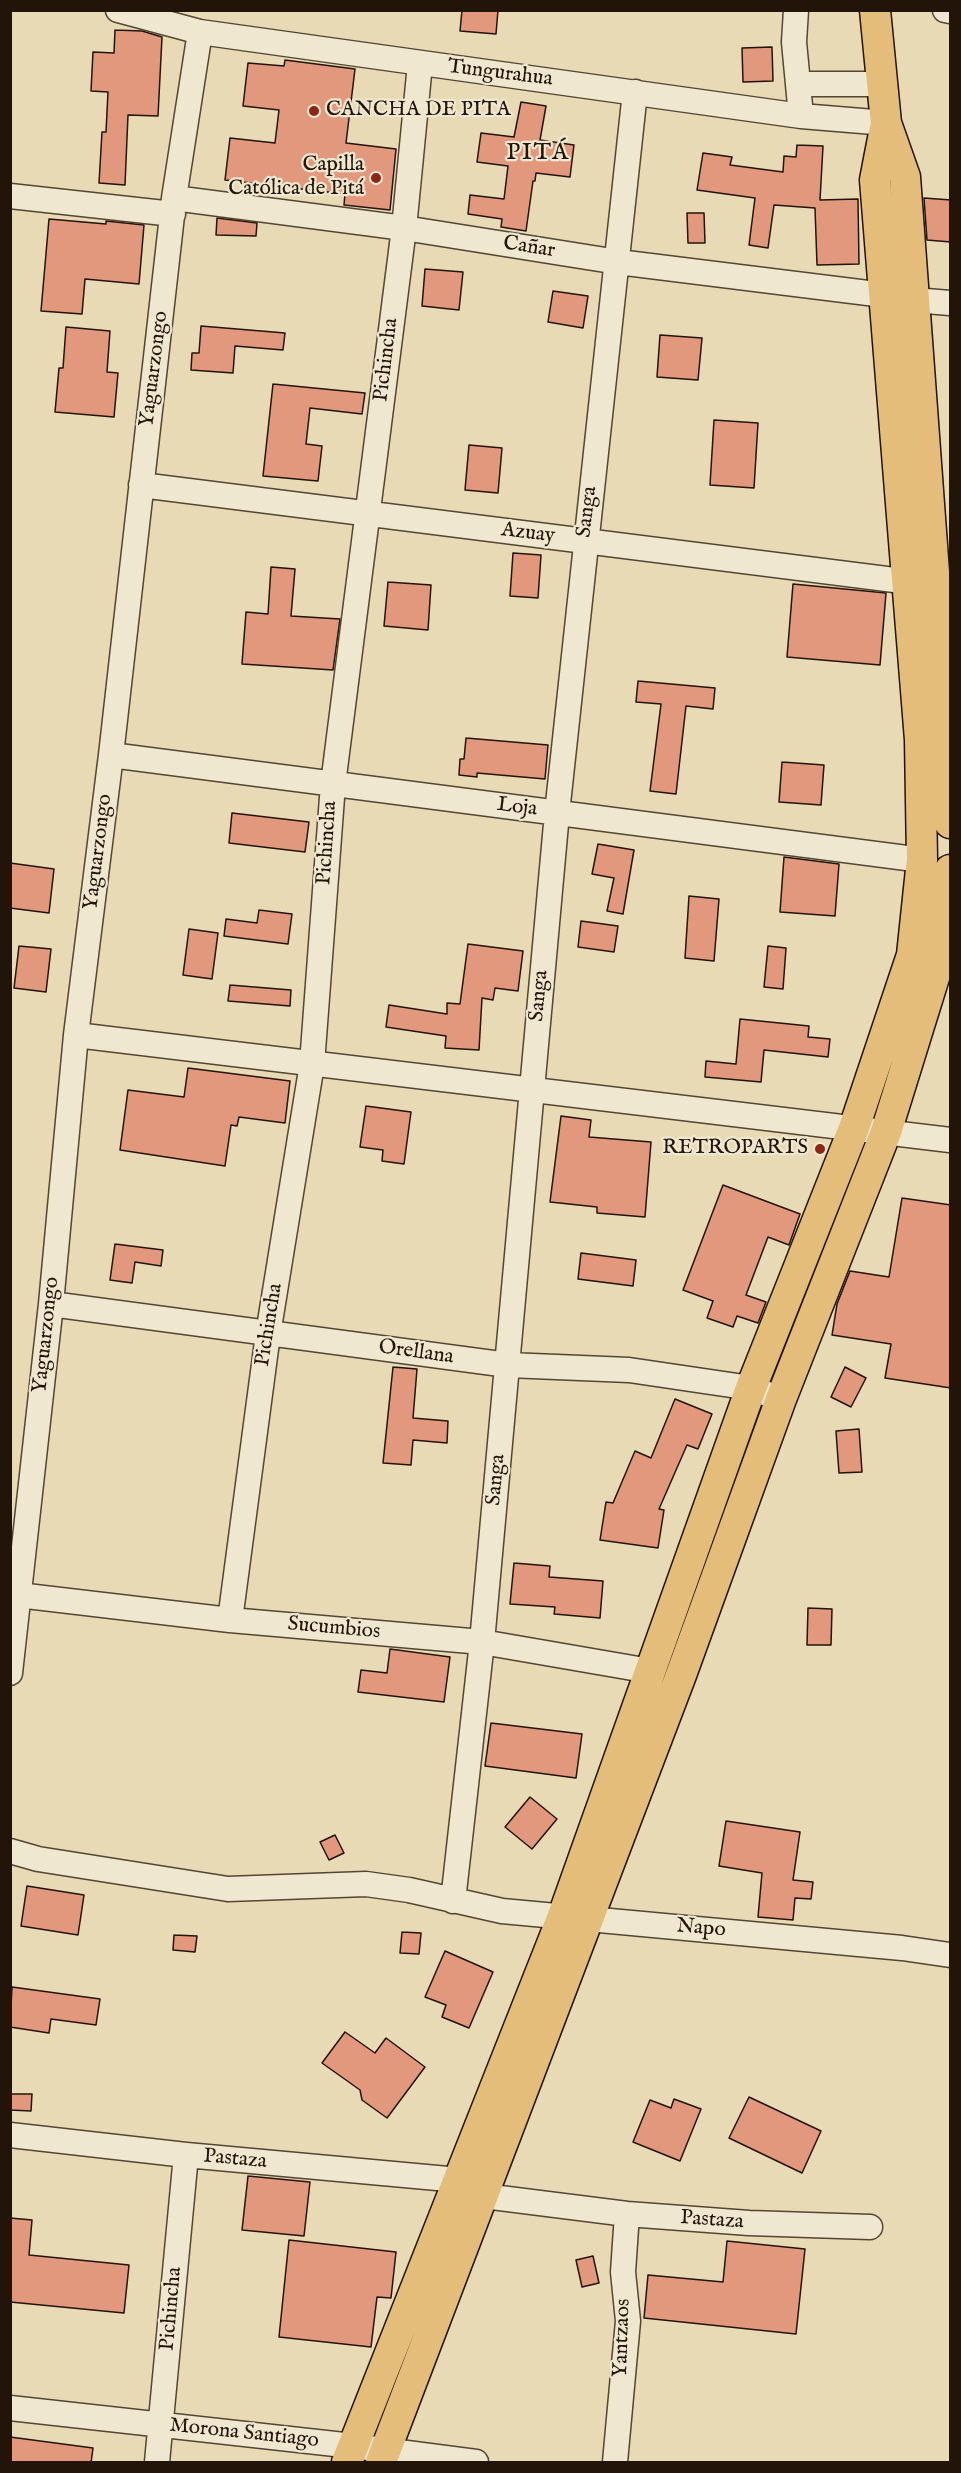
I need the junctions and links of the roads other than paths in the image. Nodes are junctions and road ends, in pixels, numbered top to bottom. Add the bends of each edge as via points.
1 (118, 10) edge
2 (796, 10) edge
3 (875, 10) edge
4 (945, 10) edge
5 (951, 11) edge
6 (200, 32) junction
7 (420, 64) junction
8 (798, 84) junction
9 (882, 84) junction
10 (635, 92) junction
11 (801, 116) junction
12 (886, 123) junction
13 (10, 196) edge
14 (174, 206) junction
15 (404, 228) junction
16 (618, 262) junction
17 (884, 295) junction
18 (914, 300) junction
19 (951, 303) edge
20 (141, 484) junction
21 (368, 513) junction
22 (585, 541) junction
23 (906, 580) junction
24 (943, 586) edge
25 (111, 755) junction
26 (333, 784) junction
27 (557, 813) junction
28 (951, 823) edge
29 (922, 860) junction
30 (951, 870) edge
31 (76, 1035) junction
32 (312, 1064) junction
33 (531, 1090) junction
34 (854, 1128) junction
35 (886, 1132) junction
36 (951, 1140) edge
37 (51, 1304) junction
38 (268, 1334) junction
39 (508, 1365) junction
40 (751, 1388) junction
41 (781, 1399) junction
42 (18, 1594) junction
43 (230, 1620) junction
44 (482, 1642) junction
45 (650, 1671) junction
46 (10, 1673) edge
47 (10, 1851) edge
48 (453, 1901) junction
49 (575, 1917) junction
50 (951, 1956) edge
51 (10, 2135) edge
52 (186, 2155) junction
53 (471, 2188) junction
54 (627, 2214) junction
55 (870, 2227) dead end
56 (10, 2408) edge
57 (161, 2425) junction
58 (350, 2454) edge
59 (383, 2456) edge
60 (156, 2463) edge
61 (476, 2463) edge
62 (615, 2463) edge

1 - 6 street, Tungurahua
2 - 8 street
3 - 9 main road
4 - 5 street
6 - 7 street, Tungurahua
6 - 14 street, Yaguarzongo
7 - 10 street, Tungurahua
7 - 15 street, Pichincha
8 - 9 street
8 - 11 street
9 - 12 main road
10 - 11 street, Tungurahua
10 - 16 street, Sanga
11 - 12 street, Tungurahua
12 - 17 main road via 875,180
12 - 18 main road via 904,177
13 - 14 street, Cañar
14 - 15 street, Cañar
14 - 20 street, Yaguarzongo
15 - 16 street, Cañar
15 - 21 street, Pichincha
16 - 17 street, Cañar
16 - 22 street, Sanga
17 - 23 main road
18 - 19 street
18 - 24 main road
20 - 21 street, Azuay
20 - 25 street, Yaguarzongo
21 - 22 street, Azuay
21 - 26 street, Pichincha
22 - 23 street, Azuay
22 - 27 street, Sanga
23 - 24 street, Azuay
23 - 29 main road via 920,740
24 - 28 main road
25 - 26 street, Loja
25 - 31 street, Yaguarzongo
26 - 27 street, Loja
26 - 32 street, Pichincha
27 - 29 street, Loja
27 - 33 street, Sanga
29 - 34 main road via 912,956
30 - 35 main road via 940,958
31 - 32 street
31 - 37 street, Yaguarzongo
32 - 33 street
32 - 38 street, Pichincha
33 - 34 street
33 - 39 street, Sanga
34 - 35 street
34 - 40 main road
35 - 36 street
35 - 41 main road
37 - 38 street, Orellana
37 - 42 street, Yaguarzongo
38 - 39 street, Orellana
38 - 43 street, Pichincha
39 - 40 street, Orellana via 629,1370
39 - 44 street, Sanga
40 - 41 street, Orellana
40 - 45 main road
41 - 49 main road via 681,1675
42 - 43 street, Sucumbios
42 - 46 street, Yaguarzongo
43 - 44 street, Sucumbios
44 - 45 street, Sucumbios
44 - 48 street, Sanga
45 - 49 main road
47 - 48 street, Napo via 38,1859 228,1889 366,1884
48 - 49 street, Napo via 502,1911
49 - 50 street, Napo
49 - 53 main road
51 - 52 street, Pastaza
52 - 53 street, Pastaza
52 - 57 street, Pichincha
53 - 54 street, Pastaza
53 - 58 main road
53 - 59 main road
54 - 55 street, Pastaza
54 - 62 street, Yantzaos via 623,2272 628,2321
56 - 57 street, Morona Santiago
57 - 58 street, Morona Santiago
57 - 60 street, Pichincha
58 - 59 street, Morona Santiago
59 - 61 street, Morona Santiago

